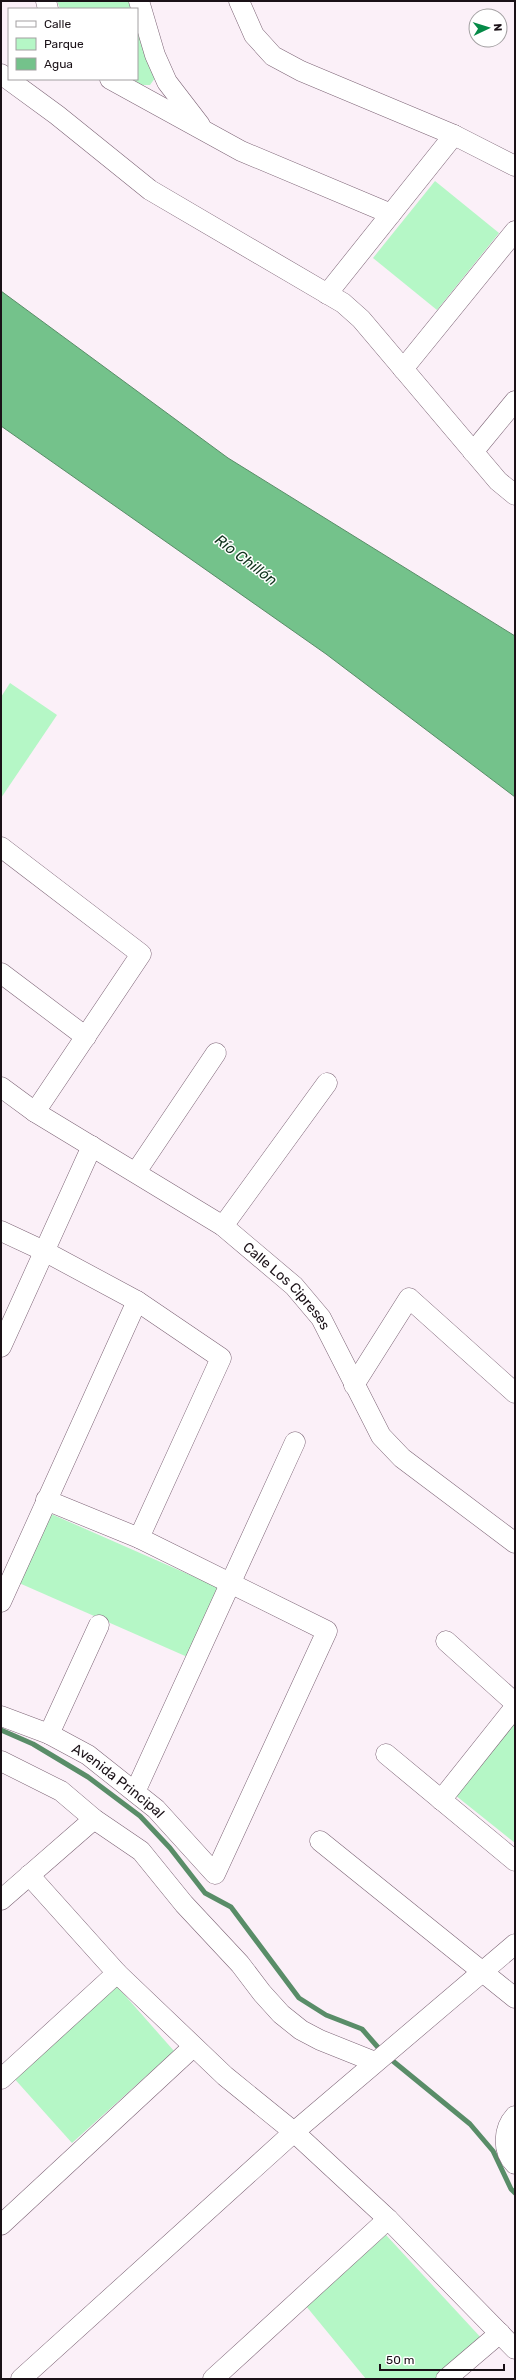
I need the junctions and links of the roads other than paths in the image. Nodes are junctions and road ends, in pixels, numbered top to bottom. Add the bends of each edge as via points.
1 (139, 1) edge
2 (239, 1) edge
3 (9, 80) edge
4 (112, 80) edge
5 (206, 132) junction
6 (454, 135) junction
7 (515, 166) edge
8 (391, 214) junction
9 (515, 231) edge
10 (327, 294) junction
11 (403, 369) junction
12 (515, 402) edge
13 (473, 452) junction
14 (515, 495) edge
15 (1, 847) edge
16 (1, 973) edge
17 (86, 1037) junction
18 (216, 1053) dead end
19 (327, 1083) dead end
20 (1, 1087) edge
21 (35, 1112) junction
22 (92, 1146) junction
23 (136, 1172) junction
24 (223, 1226) junction
25 (1, 1231) edge
26 (44, 1251) junction
27 (137, 1301) junction
28 (1, 1347) edge
29 (354, 1385) junction
30 (515, 1393) edge
31 (295, 1442) dead end
32 (46, 1500) junction
33 (139, 1538) junction
34 (515, 1542) edge
35 (231, 1583) junction
36 (1, 1602) edge
37 (99, 1625) dead end
38 (446, 1641) dead end
39 (515, 1702) edge
40 (515, 1707) edge
41 (1, 1716) edge
42 (49, 1734) junction
43 (386, 1754) dead end
44 (1, 1761) edge
45 (135, 1792) junction
46 (441, 1800) junction
47 (94, 1819) junction
48 (320, 1841) dead end
49 (515, 1861) edge
50 (29, 1875) junction
51 (4, 1893) edge
52 (515, 1944) edge
53 (117, 1973) junction
54 (483, 1973) junction
55 (515, 1998) edge
56 (193, 2047) junction
57 (376, 2062) junction
58 (1, 2080) edge
59 (515, 2116) edge
60 (294, 2132) junction
61 (515, 2164) edge
62 (388, 2219) junction
63 (1, 2225) edge
64 (500, 2333) junction
65 (515, 2349) edge
66 (21, 2379) edge
67 (214, 2379) edge
68 (446, 2379) edge

1 - 5 street via 155,55 167,82
2 - 6 street via 254,35 273,56 301,71
3 - 10 street via 150,190
4 - 5 street
5 - 8 street via 241,151
6 - 7 street
6 - 8 street
8 - 10 street
9 - 11 street
10 - 11 street via 343,303 361,319
11 - 13 street
12 - 13 street
13 - 14 street via 498,482
15 - 17 street via 141,954
16 - 17 street
17 - 21 street
18 - 23 street
19 - 24 street
20 - 21 street, Calle Los Cipreses
21 - 22 street, Calle Los Cipreses
22 - 23 street, Calle Los Cipreses
22 - 26 street
23 - 24 street, Calle Los Cipreses
24 - 29 street, Calle Los Cipreses via 310,1302 321,1318
25 - 26 street
26 - 27 street
26 - 28 street
27 - 32 street
27 - 33 street via 221,1358
29 - 30 street via 409,1298
29 - 34 street, Calle Los Cipreses via 381,1436 402,1458
31 - 35 street
32 - 33 street
32 - 36 street
33 - 35 street
35 - 45 street
35 - 45 street, Avenida Principal via 327,1631 215,1874 156,1809
37 - 42 street
38 - 39 street
40 - 46 street
41 - 42 street, Avenida Principal
42 - 45 street, Avenida Principal via 88,1755
43 - 46 street
44 - 47 street via 61,1791
46 - 49 street
47 - 50 street
47 - 57 street via 140,1850 281,2014 301,2030 320,2040
48 - 54 street
50 - 51 street
50 - 53 street
52 - 54 street
53 - 56 street
53 - 58 street
54 - 55 street
54 - 57 street
56 - 60 street
56 - 63 street
57 - 60 street
59 - 61 street via 508,2126 505,2137 506,2148
60 - 62 street
60 - 66 street
62 - 64 street
62 - 67 street
64 - 65 street
64 - 68 street

